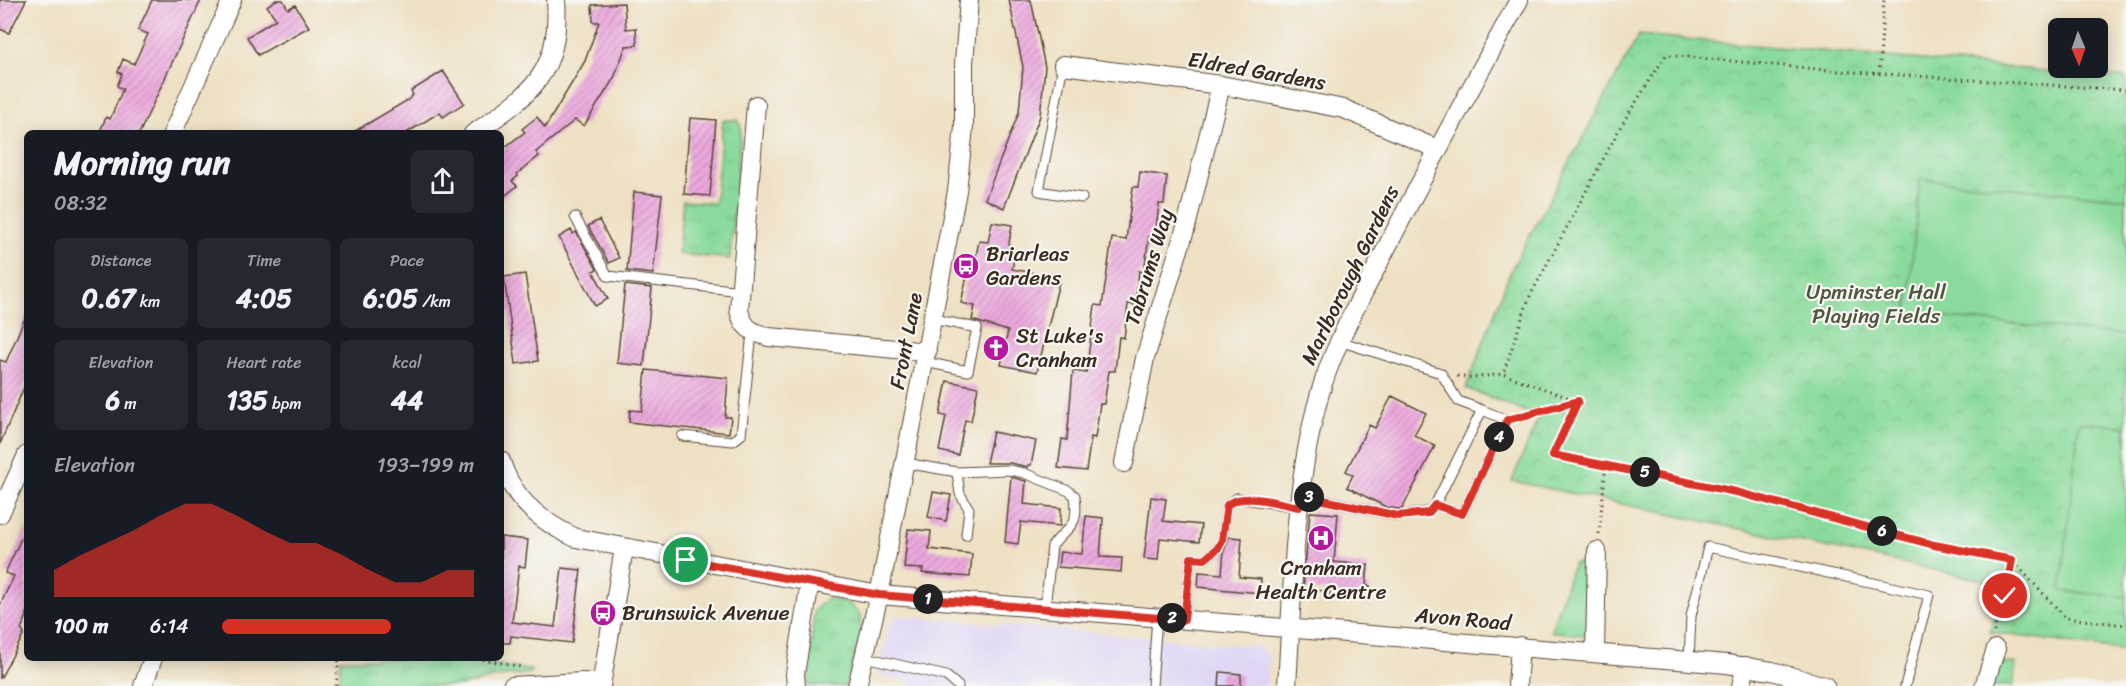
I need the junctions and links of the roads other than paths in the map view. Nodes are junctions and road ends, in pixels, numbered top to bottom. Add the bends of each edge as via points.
1 (232, 0) edge
2 (556, 0) edge
3 (969, 0) edge
4 (1519, 0) edge
5 (1063, 65) joint
6 (1221, 85) junction
7 (756, 105) dead end
8 (174, 130) edge
9 (479, 130) edge
10 (1437, 149) junction
11 (1082, 198) dead end
12 (575, 217) dead end
13 (741, 291) junction
14 (933, 319) junction
15 (752, 333) junction
16 (1339, 341) junction
17 (926, 357) junction
18 (1482, 410) junction
19 (682, 436) dead end
20 (24, 461) edge
21 (905, 462) junction
22 (1124, 463) dead end
23 (504, 467) edge
24 (957, 472) junction
25 (1300, 501) junction
26 (1435, 505) junction
27 (0, 514) edge
28 (966, 536) dead end
29 (624, 548) junction
30 (1597, 551) road end
31 (810, 582) junction
32 (879, 595) junction
33 (1045, 608) junction
34 (1157, 617) junction
35 (1184, 620) junction
36 (1290, 628) junction
37 (1520, 646) junction
38 (1996, 649) road end
39 (1595, 653) junction
40 (865, 657) junction
41 (1689, 660) junction
42 (152, 661) edge
43 (1746, 666) junction
44 (945, 681) edge
45 (601, 685) edge
46 (143, 686) edge
47 (512, 686) edge
48 (796, 686) edge
49 (857, 686) edge
50 (958, 686) edge
51 (1152, 686) edge
52 (1287, 686) edge
53 (1517, 686) edge
54 (1741, 686) edge
55 (1825, 686) edge
56 (1905, 686) edge
57 (1984, 686) edge

1 - 8 street
2 - 9 street via 555,42 539,79 526,96
3 - 14 street, Front Lane via 957,191
4 - 10 street, Marlborough Gardens
5 - 6 street, Eldred Gardens
5 - 11 lane via 1039,191
6 - 10 street, Eldred Gardens via 1344,109
6 - 22 street, Tabrums Way via 1186,227 1145,358
7 - 13 street
10 - 16 street, Marlborough Gardens
12 - 13 lane via 608,276
13 - 15 street via 742,323
14 - 17 street, Front Lane
14 - 17 lane via 977,328 968,371
15 - 17 street
15 - 19 lane via 741,435 733,441
16 - 18 lane via 1441,373 1458,401
16 - 25 street, Marlborough Gardens via 1320,392 1305,455
17 - 21 street, Front Lane
18 - 26 lane
18 - 26 lane via 1507,420 1462,514
20 - 27 street
21 - 24 lane
21 - 32 street, Front Lane
23 - 29 street via 524,504 539,517 576,538
24 - 28 lane via 960,494 969,509
24 - 33 lane via 1024,473 1075,496 1070,531 1052,546
25 - 26 lane via 1398,516 1428,513
25 - 35 lane via 1237,498 1227,505 1218,548 1205,559 1191,558
25 - 36 street, Marlborough Gardens
29 - 31 street
29 - 45 street
30 - 39 street
31 - 32 street
31 - 48 street
32 - 33 street, Avon Road
32 - 40 street, Front Lane
33 - 34 street, Avon Road
34 - 35 street, Avon Road
34 - 51 lane
35 - 36 street, Avon Road
36 - 37 street, Avon Road
36 - 52 street, Marlborough Gardens
37 - 39 street, Avon Road
37 - 53 street
38 - 57 street
39 - 41 street, Avon Road
40 - 44 lane
40 - 49 street, Front Lane
41 - 43 street, Avon Road
41 - 56 lane via 1693,604 1708,547 1929,595
42 - 46 street
43 - 54 street
43 - 55 street, Avon Road
44 - 50 lane
45 - 47 street via 582,682

